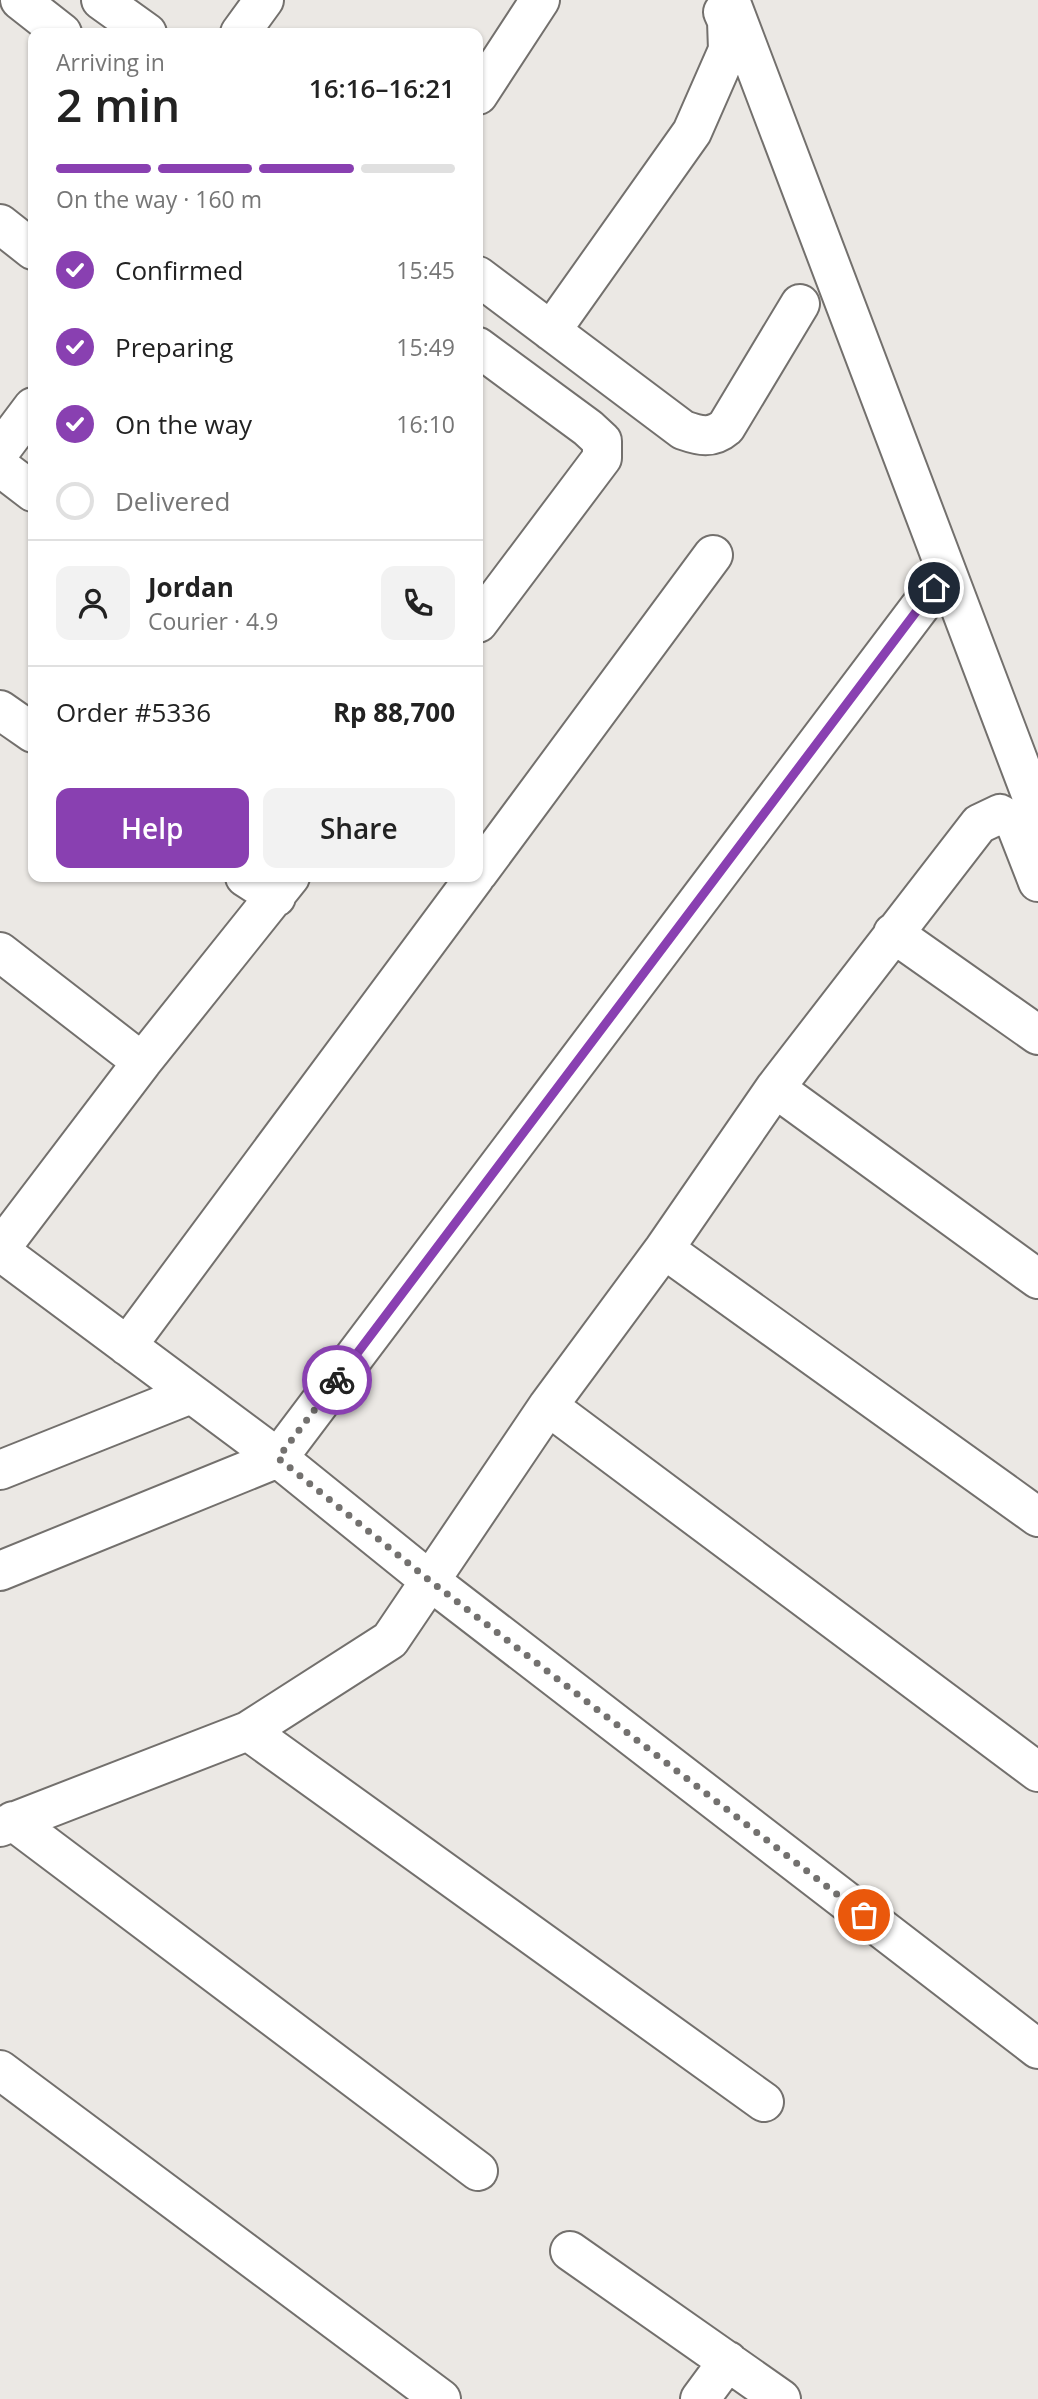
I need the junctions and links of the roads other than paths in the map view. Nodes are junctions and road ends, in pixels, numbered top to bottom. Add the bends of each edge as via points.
1 (20, 0) edge
2 (101, 0) edge
3 (264, 0) edge
4 (540, 0) edge
5 (718, 0) edge
6 (730, 0) edge
7 (56, 28) edge
8 (140, 28) edge
9 (244, 28) edge
10 (483, 87) edge
11 (0, 224) edge
12 (28, 246) edge
13 (483, 280) edge
14 (800, 304) dead end
15 (551, 331) junction
16 (483, 351) edge
17 (28, 414) edge
18 (0, 451) edge
19 (0, 467) edge
20 (28, 488) edge
21 (713, 555) dead end
22 (934, 588) dead end
23 (485, 599) edge
24 (0, 710) edge
25 (28, 730) edge
26 (1038, 813) edge
27 (483, 866) edge
28 (471, 882) edge
29 (1038, 882) edge
30 (270, 884) edge
31 (893, 933) junction
32 (0, 952) edge
33 (1038, 1035) edge
34 (142, 1062) junction
35 (775, 1088) junction
36 (664, 1249) junction
37 (0, 1250) edge
38 (1038, 1279) edge
39 (127, 1346) junction
40 (191, 1394) junction
41 (548, 1406) junction
42 (278, 1458) junction
43 (0, 1470) edge
44 (1038, 1517) edge
45 (0, 1572) edge
46 (429, 1580) junction
47 (248, 1731) junction
48 (1038, 1772) edge
49 (7, 1824) edge
50 (1038, 2049) edge
51 (0, 2070) edge
52 (764, 2102) dead end
53 (478, 2171) dead end
54 (570, 2251) dead end
55 (728, 2361) junction
56 (441, 2399) edge
57 (700, 2399) edge
58 (781, 2399) edge

1 - 7 street
2 - 8 street
3 - 9 street
4 - 10 street
5 - 15 street via 727,21 729,50 692,132
6 - 26 street
11 - 12 street
13 - 15 street
14 - 15 street via 726,427 705,437 683,430
16 - 23 street via 602,441 602,458
17 - 18 street
19 - 20 street
21 - 27 street
22 - 42 street
24 - 25 street
28 - 39 street
29 - 31 street via 1016,823 1000,814 979,824
30 - 34 street
31 - 33 street
31 - 35 street
32 - 34 street
34 - 37 street
35 - 36 street
35 - 38 street
36 - 41 street
36 - 44 street
37 - 39 street
39 - 40 street
40 - 42 street
40 - 43 street
41 - 46 street
41 - 48 street
42 - 45 street
42 - 46 street
46 - 47 street via 390,1640
46 - 50 street
47 - 49 street
47 - 52 street
49 - 53 street
51 - 56 street
54 - 55 street
55 - 57 street
55 - 58 street

